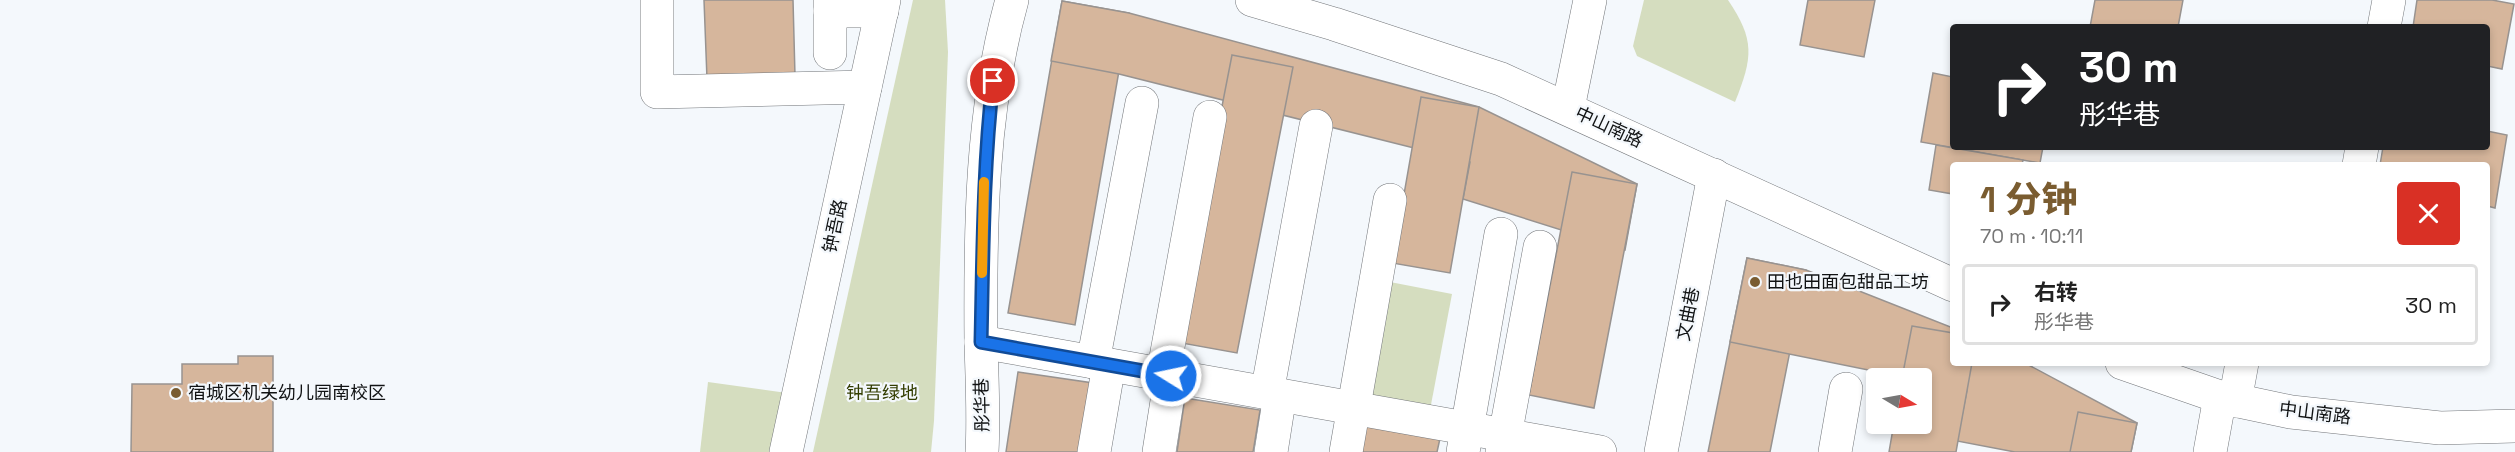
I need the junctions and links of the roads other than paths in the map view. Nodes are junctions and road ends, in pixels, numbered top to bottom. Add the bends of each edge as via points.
1 (657, 0) edge
2 (1012, 0) edge
3 (1252, 0) edge
4 (1590, 0) edge
5 (2389, 0) edge
6 (883, 5) edge
7 (830, 6) edge
8 (2385, 24) edge
9 (830, 53) dead end
10 (865, 87) junction
11 (1142, 103) dead end
12 (1568, 108) junction
13 (1210, 117) dead end
14 (1316, 126) dead end
15 (1714, 175) junction
16 (1390, 200) dead end
17 (1501, 234) dead end
18 (1540, 247) dead end
19 (1950, 284) edge
20 (981, 342) junction
21 (1101, 363) junction
22 (2131, 366) edge
23 (2241, 366) edge
24 (1167, 375) junction
25 (1846, 389) dead end
26 (1274, 394) junction
27 (2228, 399) junction
28 (1354, 408) junction
29 (2515, 426) edge
30 (1465, 440) edge
31 (1504, 443) edge
32 (786, 452) edge
33 (982, 452) edge
34 (1095, 452) edge
35 (1160, 452) edge
36 (1271, 452) edge
37 (1346, 452) edge
38 (1600, 452) edge
39 (1661, 452) edge
40 (1835, 452) edge
41 (2210, 452) edge

1 - 10 street via 657,92
2 - 20 street, 彤华巷 via 993,81 987,136
3 - 12 street, 中山南路 via 1501,79
4 - 12 street
5 - 8 street
6 - 7 street
6 - 10 street, 钟吾路
7 - 9 street
10 - 32 street, 钟吾路
11 - 21 street
12 - 15 street, 中山南路
13 - 24 street
14 - 26 street
15 - 19 street, 中山南路
15 - 39 street, 文曲巷
16 - 28 street
17 - 30 street
18 - 31 street
20 - 21 street
20 - 33 street, 彤华巷
21 - 24 street
21 - 34 street
22 - 27 street, 中山南路
23 - 27 street
24 - 26 street
24 - 35 street
25 - 40 street
26 - 28 street
26 - 36 street
27 - 29 street, 中山南路 via 2291,412 2440,428
27 - 41 street
28 - 30 street
28 - 37 street
30 - 31 street
31 - 38 street

